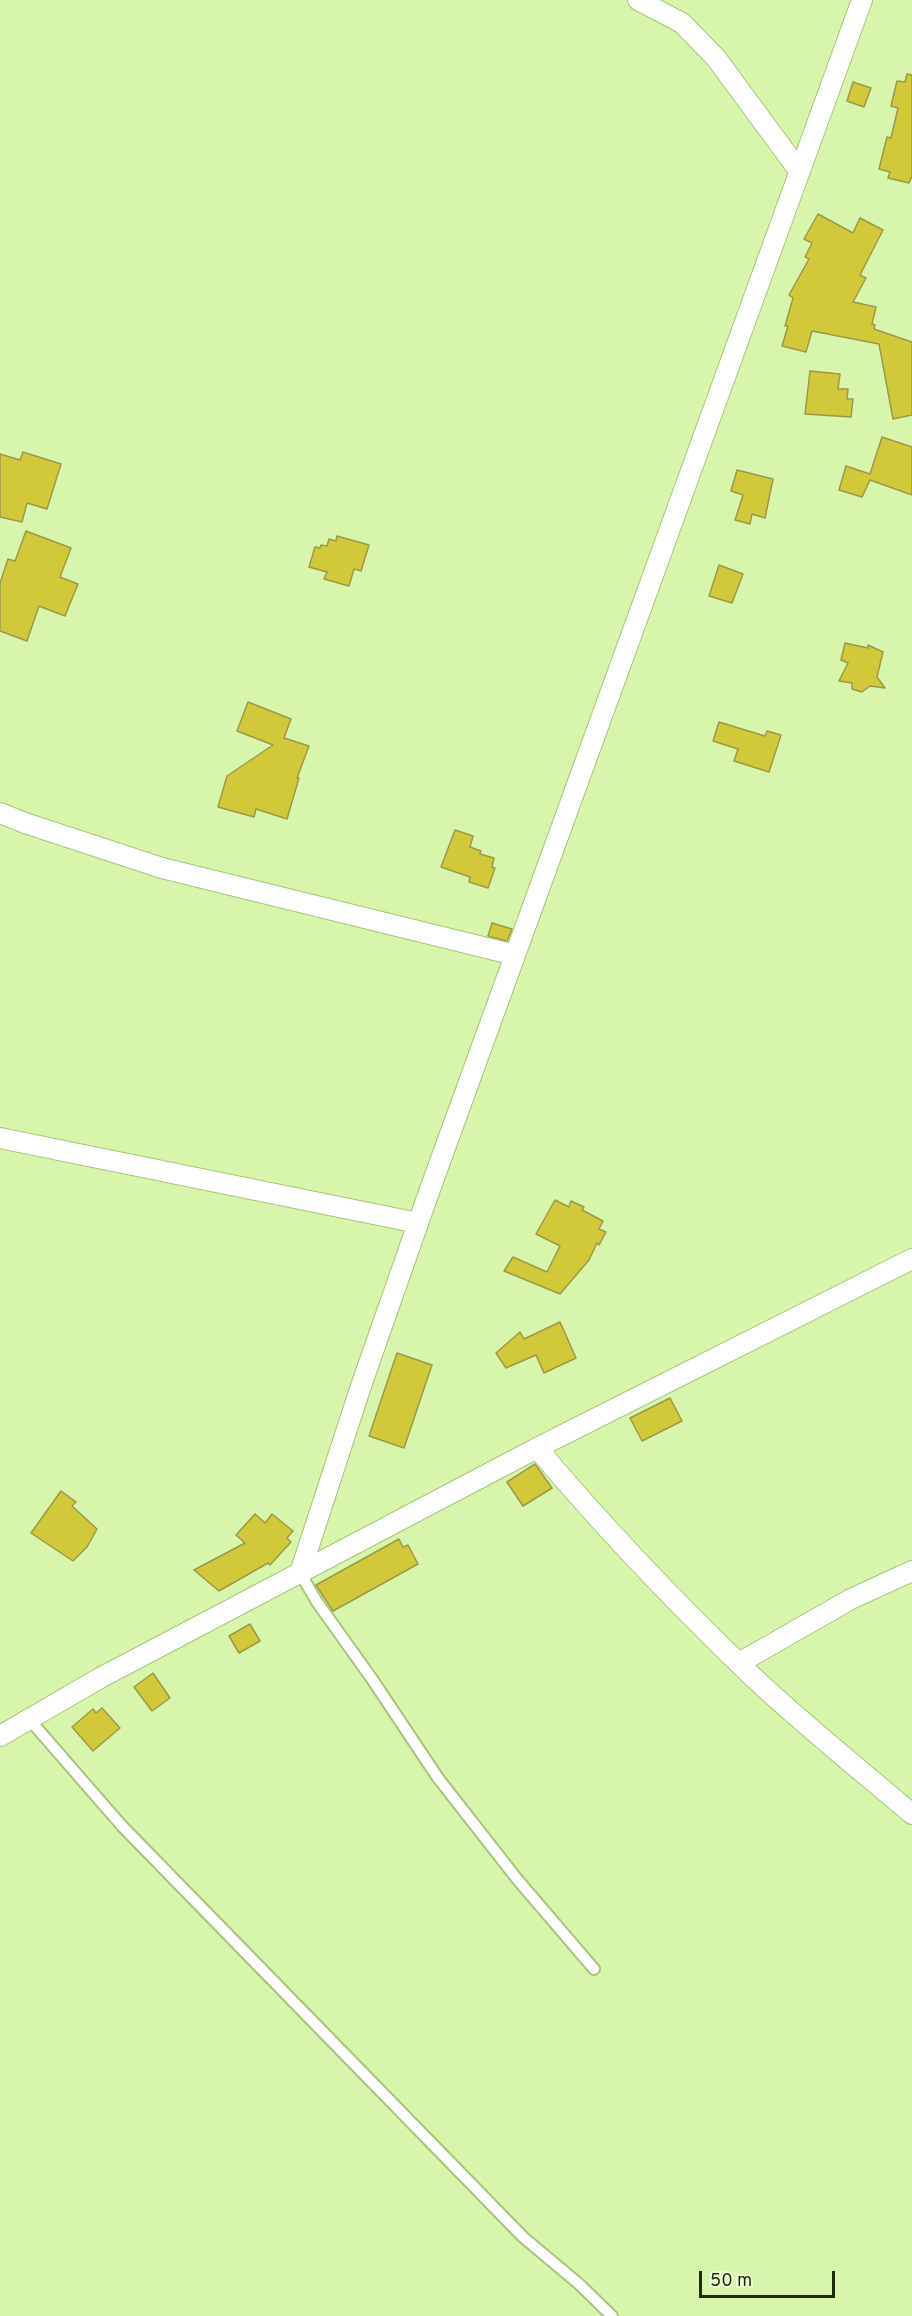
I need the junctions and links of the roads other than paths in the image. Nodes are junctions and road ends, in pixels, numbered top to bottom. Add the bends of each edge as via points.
1 (638, 0) edge
2 (862, 0) edge
3 (800, 172) junction
4 (0, 813) edge
5 (515, 955) junction
6 (0, 1138) edge
7 (418, 1223) junction
8 (912, 1259) edge
9 (537, 1448) junction
10 (912, 1571) edge
11 (300, 1574) junction
12 (740, 1663) junction
13 (29, 1719) junction
14 (0, 1736) edge
15 (912, 1814) edge
16 (594, 1969) dead end
17 (612, 2316) edge

1 - 3 street via 682,23 716,58
2 - 3 street
3 - 5 street
4 - 5 street via 162,868
5 - 7 street
6 - 7 street
7 - 11 street
8 - 9 street
9 - 11 street
9 - 12 street via 624,1547
10 - 12 street via 851,1599
11 - 13 street
11 - 16 lane via 438,1778
12 - 15 street via 822,1739
13 - 14 street
13 - 17 lane via 122,1826 523,2237

